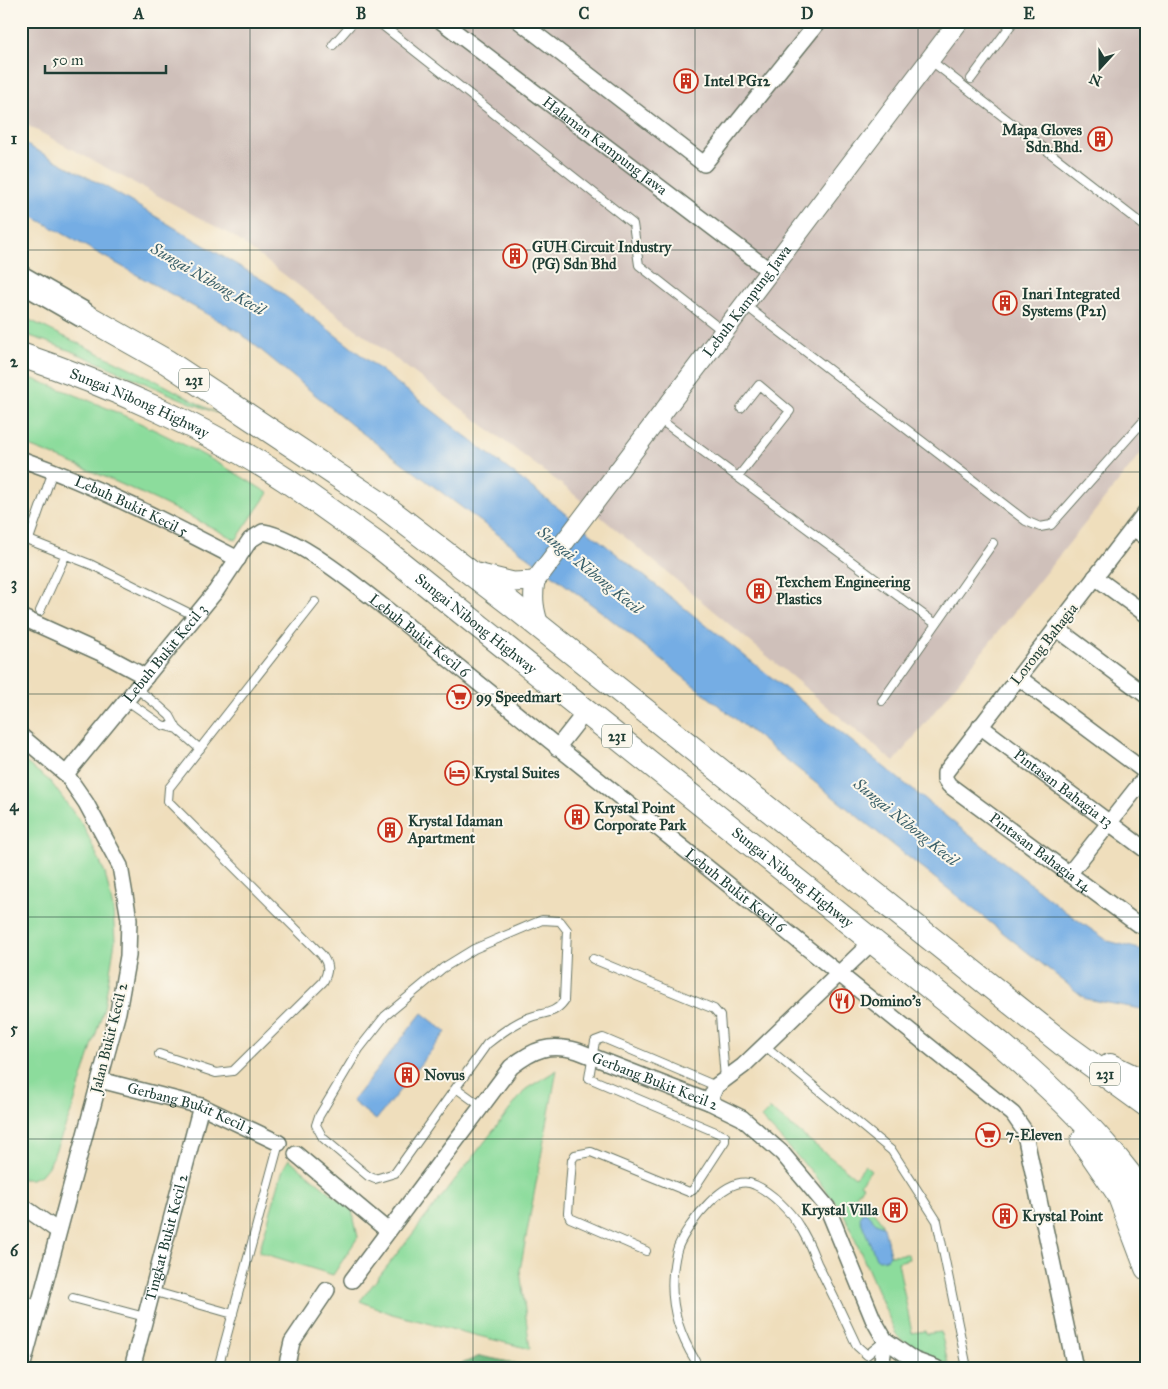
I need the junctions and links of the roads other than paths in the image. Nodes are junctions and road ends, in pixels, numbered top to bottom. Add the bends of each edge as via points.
1 (354, 21) edge
2 (377, 21) edge
3 (441, 21) edge
4 (519, 21) edge
5 (819, 21) edge
6 (959, 21) edge
7 (1014, 21) edge
8 (333, 45) dead end
9 (930, 60) junction
10 (971, 79) dead end
11 (1147, 228) edge
12 (770, 271) junction
13 (21, 279) edge
14 (21, 295) edge
15 (744, 305) junction
16 (82, 314) junction
17 (724, 332) junction
18 (21, 355) edge
19 (741, 408) dead end
20 (1147, 417) edge
21 (658, 418) junction
22 (21, 459) edge
23 (53, 471) junction
24 (738, 477) junction
25 (1147, 510) edge
26 (1133, 528) junction
27 (263, 532) joint
28 (25, 538) edge
29 (1147, 538) edge
30 (993, 543) dead end
31 (66, 554) junction
32 (238, 559) junction
33 (466, 570) junction
34 (538, 577) junction
35 (1095, 577) junction
36 (315, 602) dead end
37 (40, 611) dead end
38 (1147, 615) edge
39 (195, 616) junction
40 (21, 617) edge
41 (936, 624) junction
42 (540, 628) junction
43 (1056, 628) junction
44 (1018, 677) junction
45 (141, 682) junction
46 (1147, 696) edge
47 (126, 700) junction
48 (882, 701) dead end
49 (586, 711) junction
50 (980, 726) junction
51 (177, 729) junction
52 (21, 736) edge
53 (557, 748) junction
54 (200, 749) junction
55 (66, 774) junction
56 (1147, 774) edge
57 (945, 779) joint
58 (1109, 823) junction
59 (1147, 851) edge
60 (1069, 874) junction
61 (1141, 926) edge
62 (872, 942) junction
63 (593, 959) dead end
64 (842, 976) junction
65 (1063, 1044) junction
66 (764, 1045) junction
67 (159, 1054) dead end
68 (592, 1056) junction
69 (1038, 1076) junction
70 (100, 1080) junction
71 (1147, 1081) edge
72 (721, 1082) junction
73 (456, 1088) junction
74 (709, 1102) junction
75 (1147, 1105) edge
76 (201, 1106) junction
77 (481, 1106) junction
78 (279, 1143) joint
79 (296, 1154) dead end
80 (21, 1205) edge
81 (1147, 1207) edge
82 (58, 1231) junction
83 (388, 1231) junction
84 (646, 1251) dead end
85 (1147, 1268) edge
86 (352, 1280) dead end
87 (327, 1290) dead end
88 (152, 1291) junction
89 (21, 1296) edge
90 (73, 1298) dead end
91 (38, 1308) junction
92 (233, 1314) junction
93 (145, 1317) junction
94 (885, 1340) junction
95 (695, 1360) dead end
96 (22, 1368) edge
97 (132, 1368) edge
98 (218, 1368) edge
99 (286, 1368) edge
100 (881, 1368) edge
101 (936, 1368) edge
102 (967, 1368) edge
103 (1075, 1368) edge

1 - 8 lane
2 - 17 lane via 633,224 639,265
3 - 12 street, Halaman Kampung Jawa
4 - 5 street via 704,164
6 - 9 street, Lebuh Kampung Jawa
7 - 10 lane
9 - 11 lane
9 - 12 street, Lebuh Kampung Jawa
12 - 15 street, Lebuh Kampung Jawa
13 - 16 highway
14 - 16 highway
15 - 17 street, Lebuh Kampung Jawa
15 - 20 lane via 1026,521 1040,527 1051,525
16 - 33 main road, 231 via 167,362 328,468 385,507
17 - 21 street, Lebuh Kampung Jawa
18 - 49 main road, Sungai Nibong Highway / 231 via 127,396 234,449 286,480 379,546
19 - 24 lane via 759,385 790,411
21 - 24 lane
21 - 34 street, Lebuh Kampung Jawa
22 - 23 street, Lebuh Bukit Kecil 5
23 - 28 lane
23 - 32 street, Lebuh Bukit Kecil 5 via 138,507
24 - 41 lane
25 - 26 street, Lorong Bahagia
26 - 29 street
26 - 35 street, Lorong Bahagia
27 - 32 street, Lebuh Bukit Kecil 3 via 250,540
27 - 53 street, Lebuh Bukit Kecil 6 via 297,546 346,578
28 - 31 lane
30 - 41 lane
31 - 37 lane
31 - 39 lane
32 - 39 street, Lebuh Bukit Kecil 3
33 - 34 street via 514,582
33 - 42 main road, 231
34 - 42 street via 532,595
35 - 38 street
35 - 43 street, Lorong Bahagia
36 - 54 lane
39 - 45 street, Lebuh Bukit Kecil 3
40 - 45 street via 105,655
41 - 48 lane
42 - 65 main road, 231
43 - 44 street, Lorong Bahagia
43 - 46 street
44 - 50 street, Lorong Bahagia
44 - 56 street
45 - 47 street, Lebuh Bukit Kecil 3
45 - 51 lane
47 - 51 lane via 162,725
47 - 55 street, Lebuh Bukit Kecil 3
49 - 53 street
49 - 62 main road, Sungai Nibong Highway / 231
50 - 57 street, Lorong Bahagia via 945,773
50 - 58 street, Pintasan Bahagia 13
51 - 54 lane
52 - 55 street, Jalan Bukit Kecil 2
53 - 64 street, Lebuh Bukit Kecil 6
54 - 67 lane via 170,788 168,801 321,954 326,960 328,974 324,982 232,1071 216,1073
55 - 70 street, Jalan Bukit Kecil 2 via 86,803 120,866 127,904 128,956 118,1012
56 - 58 street
57 - 60 street, Pintasan Bahagia 14
58 - 59 street, Pintasan Bahagia 13
58 - 60 street
60 - 61 street, Pintasan Bahagia 14
62 - 64 street
62 - 69 main road, Sungai Nibong Highway / 231
63 - 72 lane via 714,1009 720,1016
64 - 66 street
64 - 103 street, Lebuh Bukit Kecil 6 via 1013,1114 1024,1130
65 - 71 main road
65 - 75 main road, 231
66 - 72 street
66 - 102 lane via 892,1151 937,1221
68 - 72 lane via 595,1041 603,1038
68 - 74 street, Gerbang Bukit Kecil 2
68 - 77 street, Gerbang Bukit Kecil 2 via 561,1046 527,1055 511,1067
68 - 84 lane via 588,1076 592,1080 722,1132 725,1136 725,1141 689,1192 591,1152 575,1155 572,1160 570,1218
69 - 81 main road, Sungai Nibong Highway / 231 via 1129,1174
69 - 85 main road via 1119,1194
70 - 76 street, Gerbang Bukit Kecil 1
70 - 82 street, Jalan Bukit Kecil 2
72 - 74 street
73 - 73 lane via 487,1044 530,1017 551,1013 564,1001 567,930 560,921 542,920 474,949 442,968 384,1016 359,1049 319,1116 318,1132 368,1176 376,1179 386,1177 395,1173
73 - 77 lane
74 - 94 street, Gerbang Bukit Kecil 2 via 742,1118 782,1153 827,1207 873,1319
76 - 78 street, Gerbang Bukit Kecil 1
76 - 88 street, Tingkat Bukit Kecil 2
77 - 83 street, Gerbang Bukit Kecil 2
78 - 92 lane
79 - 83 street
80 - 82 street
82 - 91 street, Jalan Bukit Kecil 2
83 - 86 street, Gerbang Bukit Kecil 2
87 - 99 street via 292,1342
88 - 92 lane
88 - 93 street, Tingkat Bukit Kecil 2
89 - 91 lane
90 - 93 lane
91 - 96 street, Jalan Bukit Kecil 2
92 - 98 lane
93 - 97 street, Tingkat Bukit Kecil 2
94 - 95 lane via 867,1355 857,1346 799,1225 781,1204 754,1184 737,1183 722,1190 712,1201 684,1235 678,1248 673,1275 676,1314 682,1339
94 - 100 street
94 - 101 street, Gerbang Bukit Kecil 2 via 914,1360

